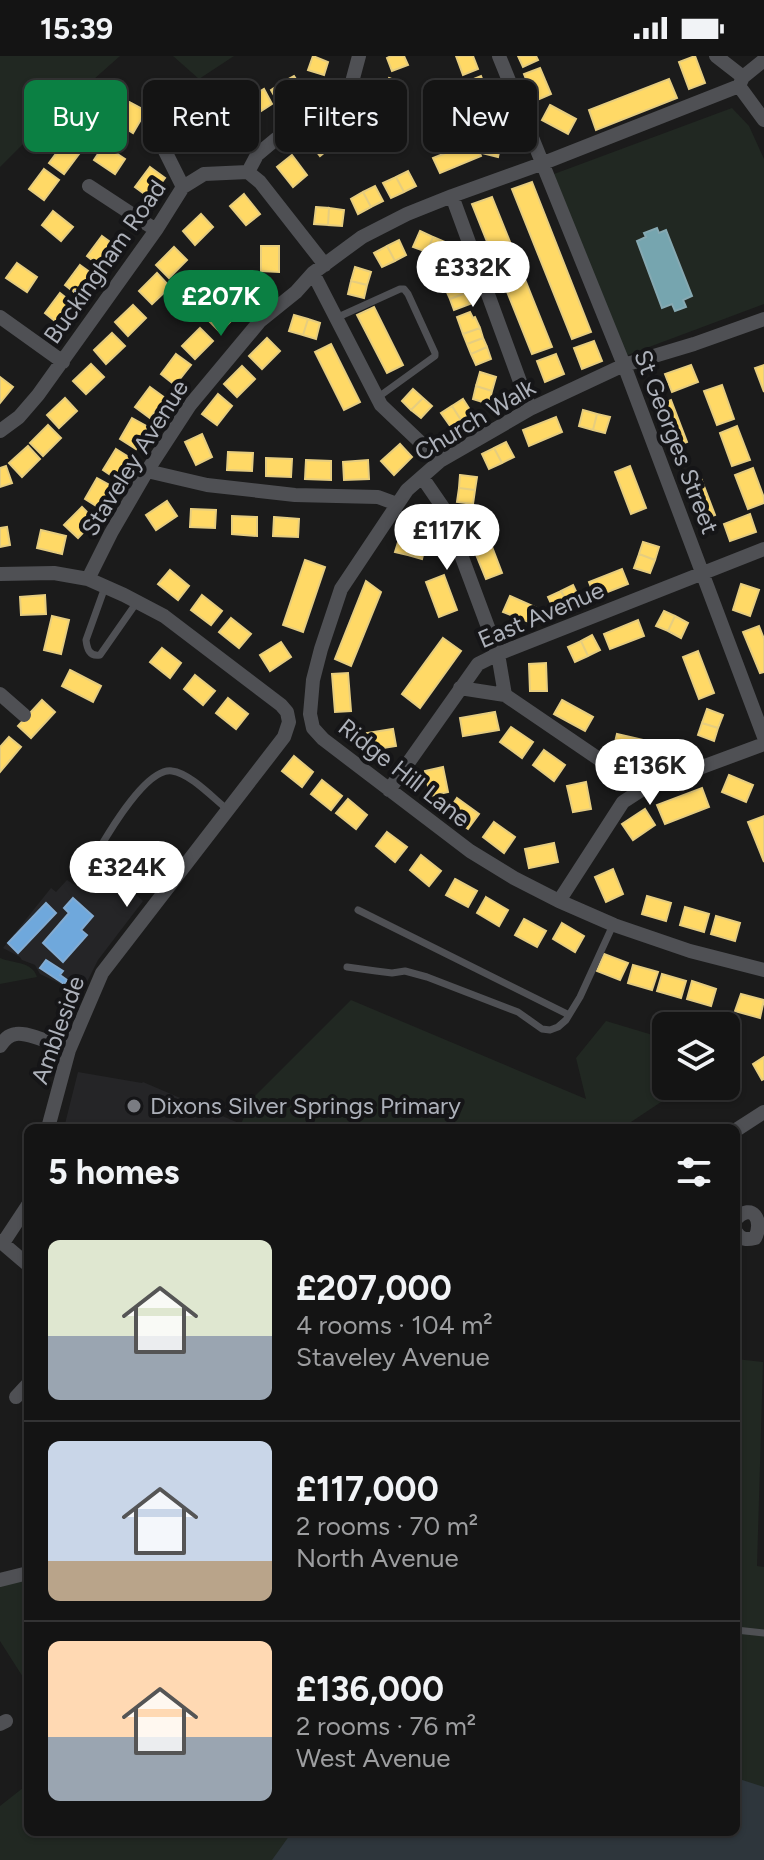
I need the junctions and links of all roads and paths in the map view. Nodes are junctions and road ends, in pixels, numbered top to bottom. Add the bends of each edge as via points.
1 (359, 56) edge
2 (499, 56) edge
3 (716, 56) edge
4 (764, 60) edge
5 (741, 81) junction
6 (764, 120) edge
7 (166, 152) edge
8 (541, 164) junction
9 (248, 172) junction
10 (89, 186) dead end
11 (183, 187) junction
12 (452, 196) junction
13 (156, 230) junction
14 (319, 269) junction
15 (0, 317) edge
16 (336, 318) junction
17 (764, 319) edge
18 (63, 362) junction
19 (624, 365) junction
20 (377, 398) junction
21 (530, 409) junction
22 (0, 431) edge
23 (440, 461) junction
24 (147, 471) junction
25 (422, 477) junction
26 (397, 504) junction
27 (764, 549) edge
28 (702, 573) junction
29 (0, 574) edge
30 (88, 579) junction
31 (105, 586) junction
32 (137, 602) junction
33 (498, 654) junction
34 (460, 688) junction
35 (0, 694) edge
36 (505, 695) junction
37 (24, 715) dead end
38 (289, 722) junction
39 (311, 722) junction
40 (764, 737) edge
41 (764, 744) edge
42 (643, 789) junction
43 (389, 790) junction
44 (228, 810) junction
45 (98, 851) dead end
46 (559, 901) junction
47 (358, 910) dead end
48 (614, 925) junction
49 (347, 967) dead end
50 (764, 970) edge
51 (569, 1015) junction
52 (0, 1046) edge
53 (69, 1050) junction
54 (764, 1112) edge
55 (49, 1124) edge
56 (740, 1127) edge
57 (24, 1210) edge
58 (740, 1212) edge
59 (740, 1237) edge
60 (1, 1242) edge
61 (24, 1262) edge
62 (24, 1388) edge
63 (16, 1397) dead end
64 (24, 1574) edge
65 (0, 1580) edge
66 (740, 1630) edge
67 (764, 1633) edge

1 - 9 street via 343,95 276,139 257,155
2 - 8 street, St Georges Street
3 - 5 street
4 - 5 street, Staveley Avenue
5 - 6 street
5 - 8 street, Staveley Avenue
7 - 11 street
8 - 12 street, Staveley Avenue
8 - 19 street, St Georges Street
9 - 11 street, Buckingham Road via 204,174
9 - 14 street
10 - 13 street
11 - 13 street, Buckingham Road
12 - 14 street, Staveley Avenue via 362,237
12 - 21 street
13 - 18 street, Buckingham Road
14 - 16 street
14 - 24 street, Staveley Avenue via 260,321 190,405
15 - 18 street
16 - 20 street
16 - 20 lane via 400,289 408,294 435,356
17 - 19 street, Church Walk
18 - 22 street, Buckingham Road via 19,417
19 - 21 street, Church Walk
19 - 28 street, St Georges Street
20 - 23 street
21 - 23 street, Church Walk
23 - 25 street, Church Walk
24 - 26 street via 207,485 378,497
24 - 30 street, Staveley Avenue
25 - 26 street, Church Walk
25 - 33 street via 444,509
26 - 39 street, Church Walk via 341,589 313,680
27 - 28 street, East Avenue
28 - 33 street, East Avenue
28 - 40 street, St Georges Street
29 - 30 street via 54,573
30 - 31 street
31 - 32 street
31 - 32 lane via 86,640 95,656
32 - 38 street via 164,616 281,705
33 - 34 street, East Avenue via 478,664
33 - 36 street
34 - 36 street
34 - 43 street, East Avenue
35 - 37 street
36 - 42 street
38 - 39 street, Ridge Hill Lane
38 - 44 street, Ambleside via 284,737
39 - 43 street, Ridge Hill Lane via 323,739
41 - 42 street
42 - 46 street via 623,802
43 - 46 street, Ridge Hill Lane via 470,851
44 - 45 lane via 185,776 166,771 147,782
44 - 53 street, Ambleside via 102,973
46 - 48 street, Ridge Hill Lane
47 - 51 lane
48 - 50 street, Ridge Hill Lane
48 - 51 lane
49 - 51 lane via 427,977 518,1012 542,1029 558,1027
52 - 53 street via 17,1034
53 - 55 street, Ambleside
54 - 56 street
57 - 60 street
58 - 59 street via 757,1215 762,1223 755,1238
60 - 61 street
62 - 63 street
64 - 65 street
66 - 67 lane

